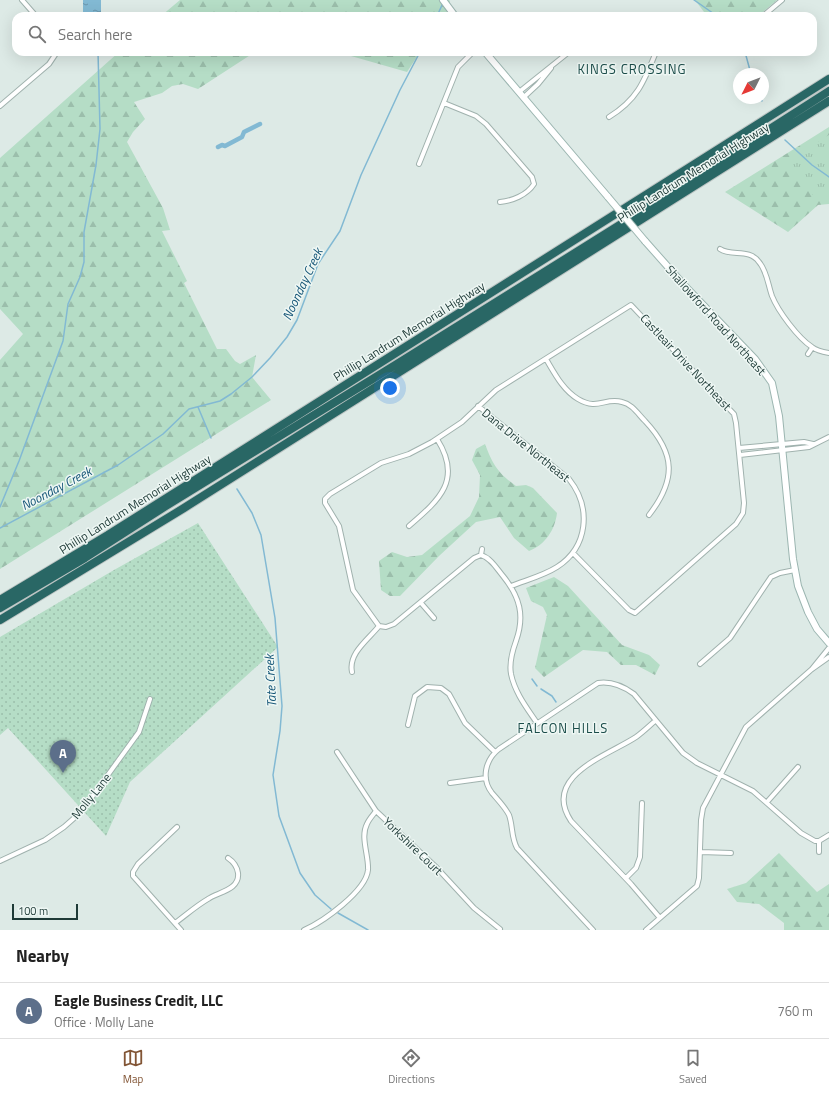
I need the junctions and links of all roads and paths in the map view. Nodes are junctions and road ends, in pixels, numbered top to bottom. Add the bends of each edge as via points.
1 (442, 0) edge
2 (782, 0) edge
3 (24, 1) edge
4 (33, 12) edge
5 (452, 12) edge
6 (768, 12) edge
7 (54, 56) edge
8 (469, 56) edge
9 (488, 56) edge
10 (564, 56) edge
11 (654, 56) edge
12 (829, 79) edge
13 (829, 91) edge
14 (521, 95) junction
15 (829, 100) edge
16 (444, 103) junction
17 (0, 106) edge
18 (799, 109) junction
19 (609, 117) dead end
20 (419, 164) dead end
21 (500, 202) dead end
22 (720, 249) dead end
23 (500, 287) junction
24 (812, 348) junction
25 (829, 353) edge
26 (808, 354) dead end
27 (546, 359) junction
28 (478, 406) junction
29 (829, 437) edge
30 (437, 439) junction
31 (814, 444) junction
32 (739, 448) junction
33 (782, 448) junction
34 (740, 455) junction
35 (320, 498) dead end
36 (325, 499) junction
37 (649, 515) dead end
38 (409, 526) dead end
39 (482, 549) dead end
40 (573, 553) junction
41 (481, 555) junction
42 (795, 570) junction
43 (511, 586) junction
44 (0, 600) edge
45 (421, 603) junction
46 (0, 608) edge
47 (434, 618) dead end
48 (0, 620) edge
49 (379, 626) junction
50 (829, 643) edge
51 (829, 648) edge
52 (829, 657) edge
53 (700, 664) dead end
54 (812, 669) junction
55 (352, 672) dead end
56 (150, 699) dead end
57 (655, 721) junction
58 (537, 723) junction
59 (408, 725) dead end
60 (337, 752) dead end
61 (495, 752) junction
62 (798, 767) dead end
63 (720, 774) junction
64 (486, 778) junction
65 (450, 783) dead end
66 (768, 802) junction
67 (642, 803) dead end
68 (376, 812) junction
69 (177, 827) dead end
70 (829, 835) edge
71 (819, 841) junction
72 (700, 852) junction
73 (819, 852) dead end
74 (731, 853) dead end
75 (228, 858) dead end
76 (0, 861) edge
77 (626, 878) junction
78 (660, 918) junction
79 (175, 924) junction
80 (500, 929) edge
81 (180, 930) edge
82 (304, 930) edge
83 (594, 930) edge
84 (646, 930) edge

1 - 5 street
2 - 6 street
3 - 4 street
7 - 17 street via 49,64
8 - 16 street via 458,67
9 - 14 street, Shallowford Road Northeast
10 - 14 street via 538,84
11 - 19 street via 639,91
12 - 23 highway, Phillip Landrum Memorial Highway
13 - 18 highway
14 - 33 street, Shallowford Road Northeast, bridge via 645,241 767,374 777,401
15 - 48 highway, Phillip Landrum Memorial Highway via 184,508
16 - 20 street
16 - 21 street via 476,116 486,124 536,184 511,200
18 - 23 highway via 608,226
18 - 46 highway via 632,218 85,558
22 - 24 street via 727,253 746,253 760,262 778,309
23 - 44 highway, Phillip Landrum Memorial Highway via 81,552
24 - 25 street
24 - 26 street
27 - 28 street, Castleair Drive Northeast via 496,390
27 - 32 street, Castleair Drive Northeast via 631,303 732,410
27 - 37 street via 563,386 572,395 594,405 616,400 628,404 660,438 668,455 668,479 660,501
28 - 30 street, Castleair Drive Northeast via 462,422
28 - 40 street, Dana Drive Northeast via 575,486 582,500 584,521 582,536
29 - 31 street
30 - 36 street, Castleair Drive Northeast via 409,454 381,463
30 - 38 street via 448,467 446,484 434,504
31 - 33 street
31 - 33 street via 804,442
32 - 33 street
32 - 34 street, Castleair Drive Northeast
33 - 34 street
33 - 42 street, Shallowford Road Northeast
34 - 40 street, Castleair Drive Northeast via 744,509 740,520 635,615
35 - 36 street
36 - 49 street via 326,506 340,530 353,590
39 - 41 street
40 - 43 street, Dana Drive Northeast via 555,568
41 - 43 street via 488,559
41 - 45 street via 474,558
42 - 50 street, Shallowford Road Northeast via 804,604 817,629
42 - 53 street via 771,577 732,636
43 - 58 street via 518,598 521,613 511,673 518,695
45 - 47 street
45 - 49 street via 391,626
49 - 55 street via 354,657
51 - 54 street
52 - 54 street
54 - 63 street via 749,723
56 - 76 street, Molly Lane via 139,732 81,812 45,840
57 - 58 street via 634,694 606,682 593,685
57 - 63 street via 683,753
57 - 77 street via 637,736 584,767 570,780 565,792 566,811 571,821
58 - 61 street
59 - 61 street via 413,700 418,692 427,687 441,688 449,694 465,722
60 - 68 street, Yorkshire Court
61 - 64 street via 487,764
62 - 66 street
63 - 66 street
63 - 72 street via 702,814
64 - 65 street
64 - 83 street via 489,789 509,815 512,837 517,848
66 - 71 street via 801,833
67 - 77 street via 640,857 636,868
68 - 80 street, Yorkshire Court via 437,868 474,908
68 - 82 street via 366,825 368,870 364,883 321,922
69 - 79 street via 138,864 133,876
70 - 71 street
71 - 73 street
72 - 74 street
72 - 78 street via 697,886
75 - 79 street via 236,866 237,882 226,891 207,899
77 - 78 street
78 - 84 street
79 - 81 street

